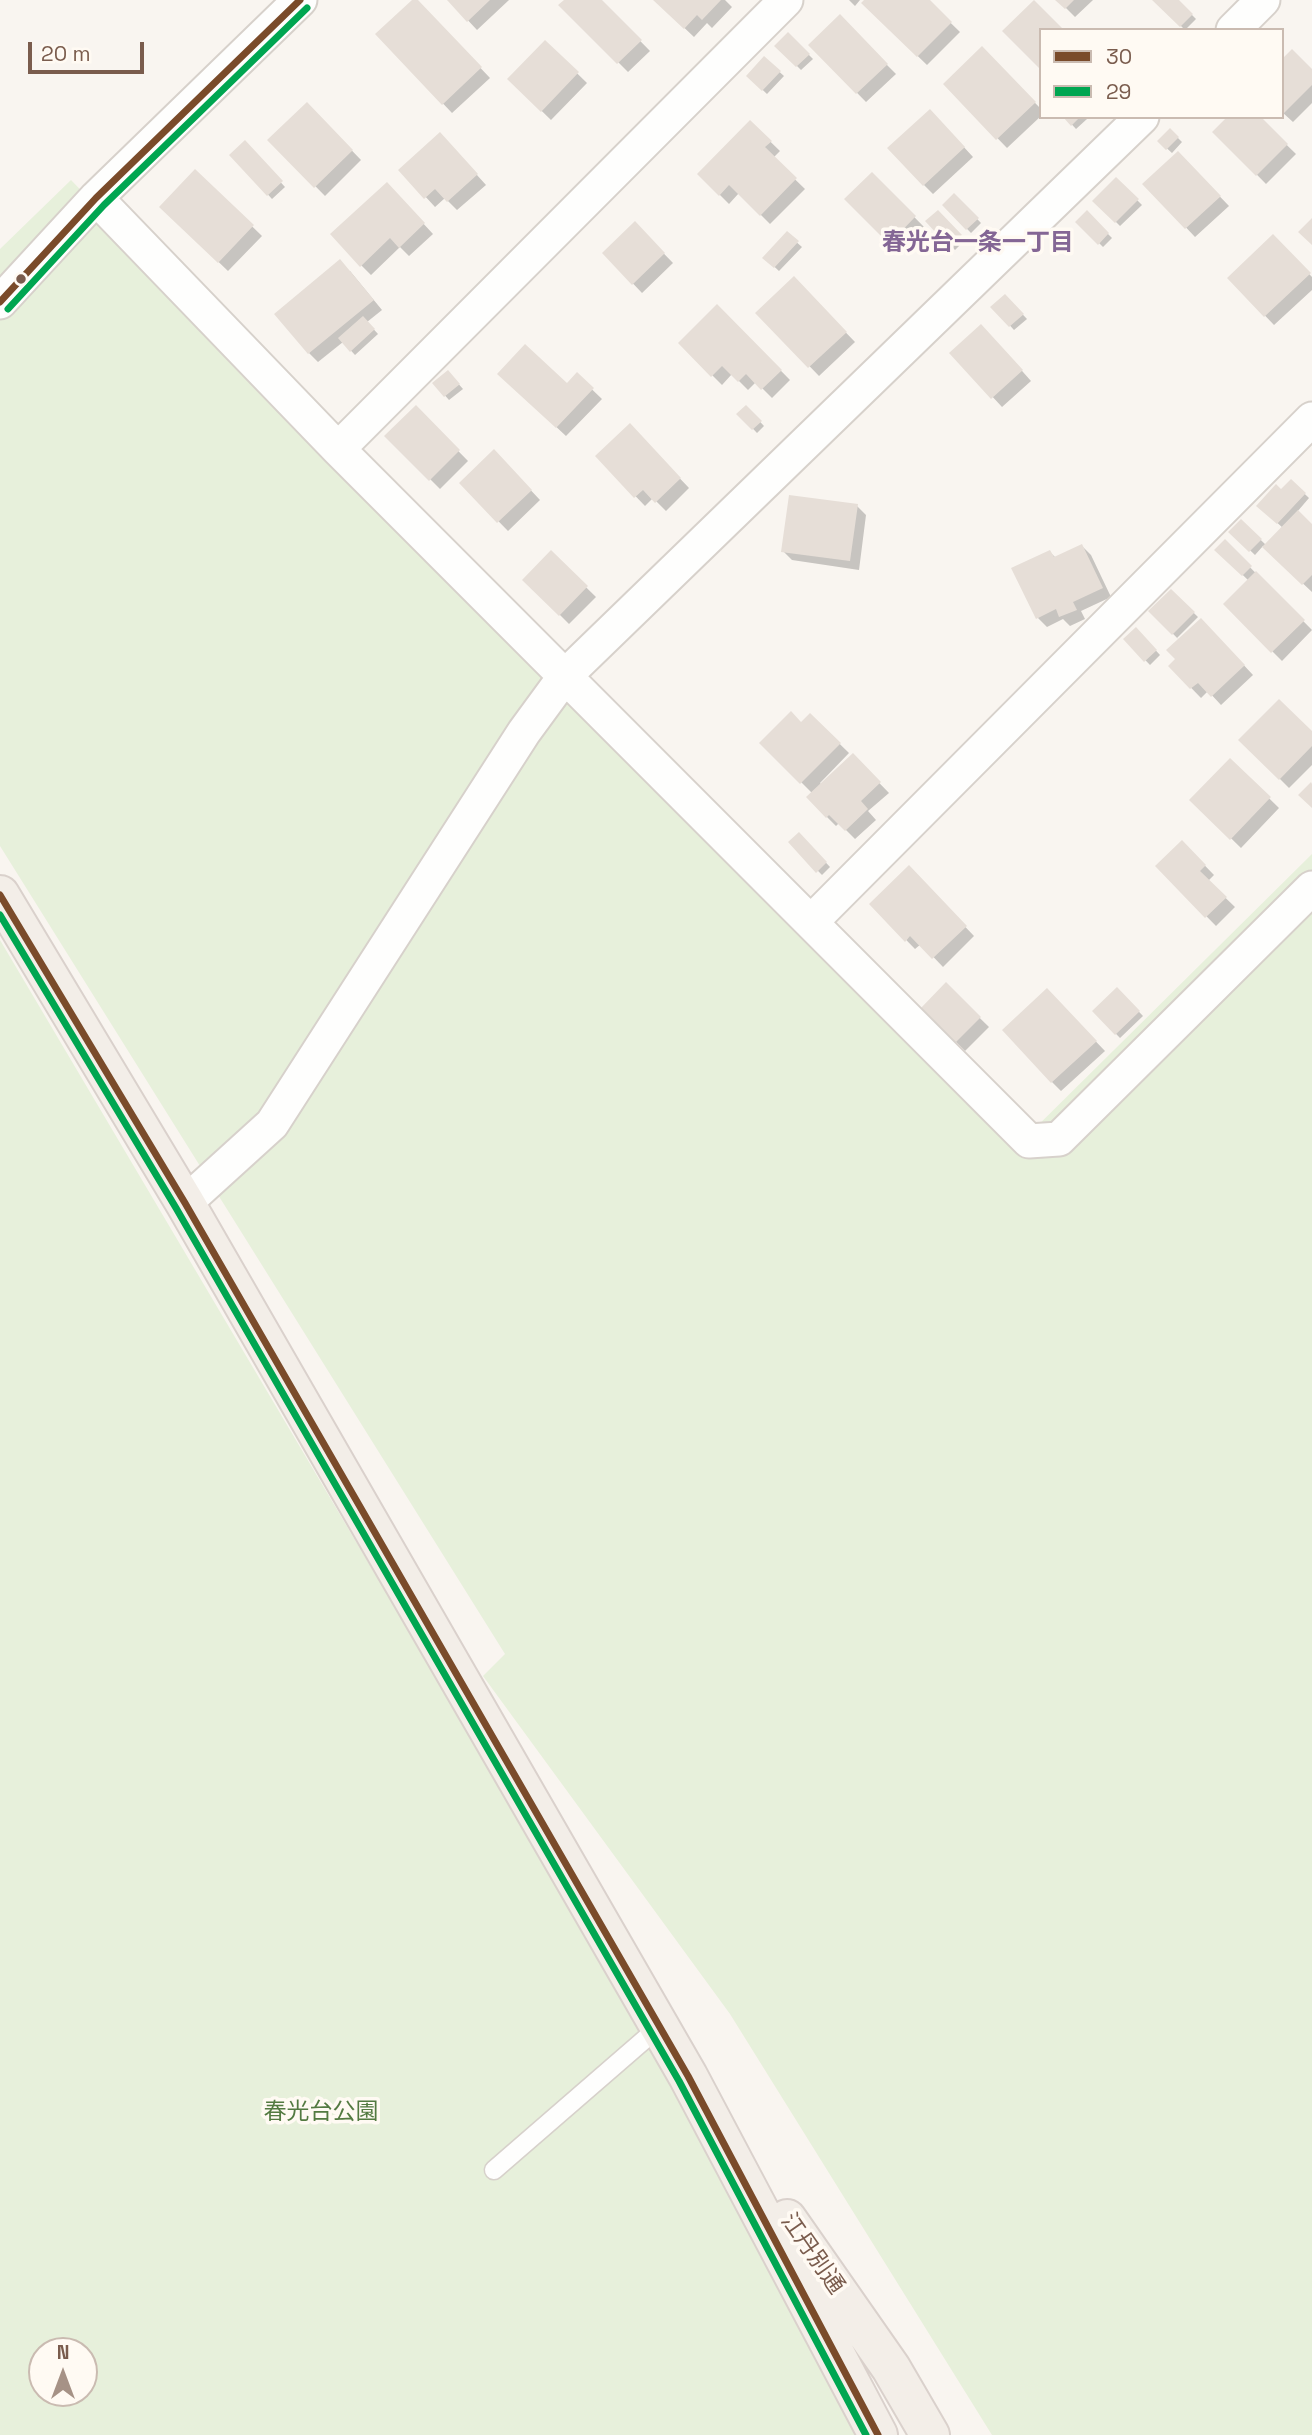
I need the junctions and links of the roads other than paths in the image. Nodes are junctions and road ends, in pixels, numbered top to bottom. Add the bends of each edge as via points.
1 (300, 0) edge
2 (786, 0) edge
3 (1263, 0) edge
4 (1235, 28) edge
5 (1140, 119) edge
6 (96, 198) junction
7 (0, 302) edge
8 (1312, 419) edge
9 (338, 449) junction
10 (565, 676) junction
11 (1312, 888) edge
12 (0, 895) edge
13 (811, 922) junction
14 (185, 1203) junction
15 (659, 2027) junction
16 (688, 2076) junction
17 (494, 2170) dead end
18 (878, 2435) edge
19 (930, 2435) edge

1 - 6 street
2 - 9 street
3 - 4 street
5 - 10 street
6 - 7 street
6 - 9 street
8 - 13 street
9 - 10 street
10 - 13 street
10 - 14 street via 524,732 272,1124
11 - 13 street via 1059,1139 1029,1141
12 - 14 main road, 江丹別通
14 - 15 main road, 江丹別通
15 - 16 main road, 江丹別通
15 - 17 lane
16 - 18 main road, 江丹別通
16 - 19 main road, 江丹別通 via 891,2368

